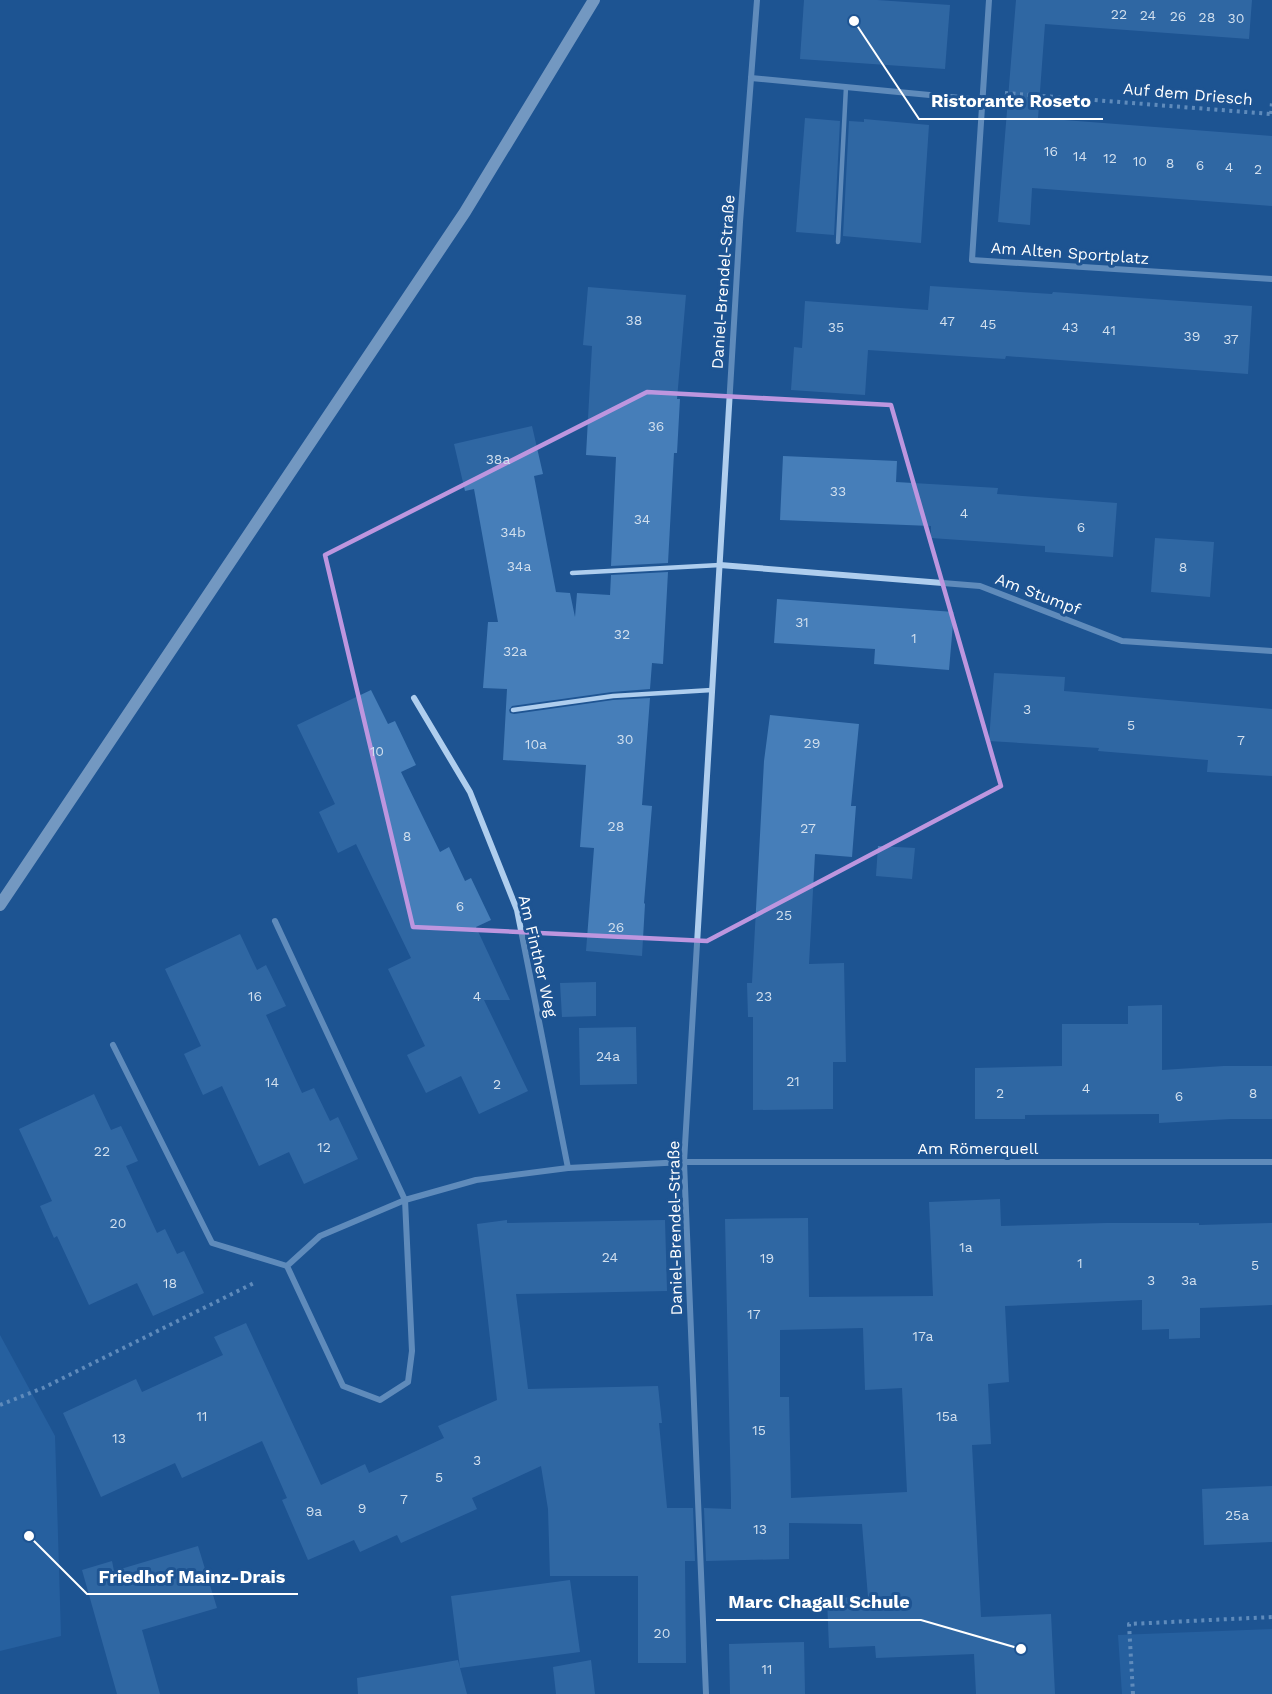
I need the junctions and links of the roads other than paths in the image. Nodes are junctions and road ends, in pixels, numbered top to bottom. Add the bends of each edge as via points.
1 (594, 0) edge
2 (757, 0) edge
3 (989, 0) edge
4 (751, 78) junction
5 (846, 87) junction
6 (982, 100) junction
7 (838, 242) dead end
8 (1272, 279) edge
9 (720, 565) junction
10 (572, 573) dead end
11 (1272, 651) edge
12 (712, 690) junction
13 (414, 698) dead end
14 (513, 710) dead end
15 (0, 905) edge
16 (275, 921) dead end
17 (113, 1045) dead end
18 (684, 1162) junction
19 (1272, 1162) edge
20 (568, 1168) junction
21 (405, 1200) junction
22 (287, 1266) junction
23 (706, 1694) edge

1 - 15 main road via 465,212
2 - 4 street, Daniel-Brendel-Straße
3 - 6 street
4 - 5 street
4 - 9 street, Daniel-Brendel-Straße
5 - 6 street
5 - 7 lane
6 - 8 street, Am Alten Sportplatz via 972,260
9 - 10 lane
9 - 11 street, Am Stumpf via 981,586 1122,641
9 - 12 street, Daniel-Brendel-Straße
12 - 14 lane via 613,696
12 - 18 street, Daniel-Brendel-Straße
13 - 20 street, Am Finther Weg via 470,792 517,910
16 - 21 street
17 - 22 street via 212,1243
18 - 19 street, Am Römerquell
18 - 20 street
18 - 23 street, Daniel-Brendel-Straße
20 - 21 street via 476,1180
21 - 22 street via 320,1236
21 - 22 street via 412,1351 408,1382 380,1400 343,1386

